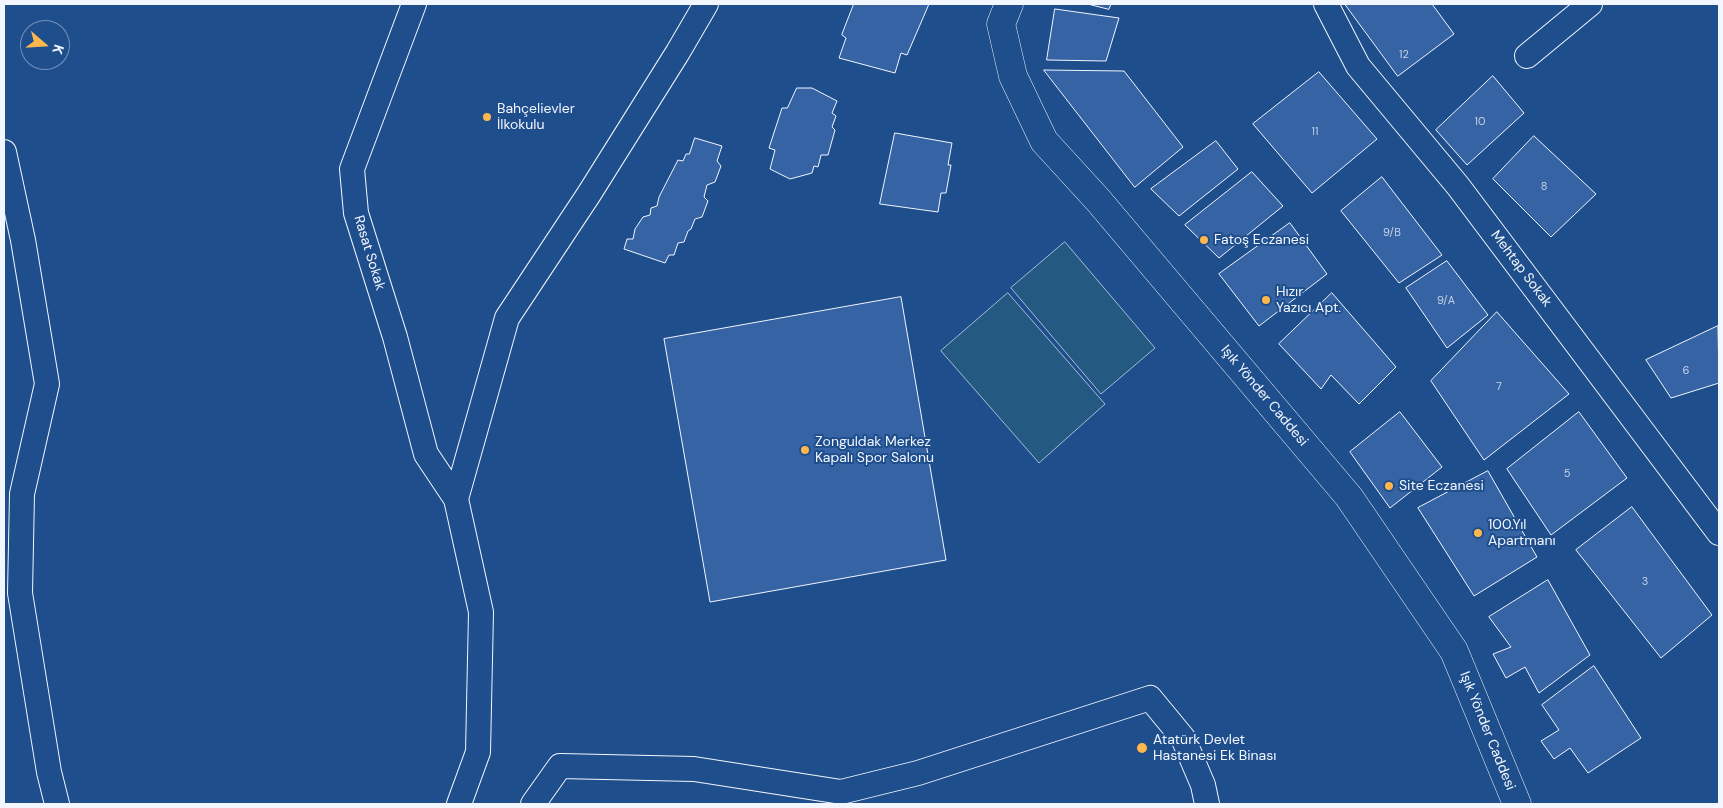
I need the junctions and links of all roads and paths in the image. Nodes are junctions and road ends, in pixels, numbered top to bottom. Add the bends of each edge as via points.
1 (414, 4) edge
2 (706, 4) edge
3 (1009, 4) edge
4 (1326, 4) edge
5 (1590, 4) edge
6 (1527, 56) dead end
7 (4, 152) edge
8 (456, 499) junction
9 (1719, 532) edge
10 (57, 804) edge
11 (459, 804) edge
12 (533, 804) edge
13 (1207, 804) edge
14 (1517, 804) edge

1 - 8 street, Rasat Sokak via 352,169 356,213 395,337 426,454
2 - 8 street via 594,186 507,318
3 - 14 street, Işık Yönder Caddesi via 1001,24 1013,76 1044,141 1098,200 1349,497 1454,651
4 - 9 street, Mehtap Sokak via 1358,66 1458,186
5 - 6 street
7 - 10 street via 23,240 47,384 22,494 20,592
8 - 11 street via 481,612 478,752
12 - 13 street via 560,766 694,769 841,792 918,773 1150,698 1183,738 1203,785

